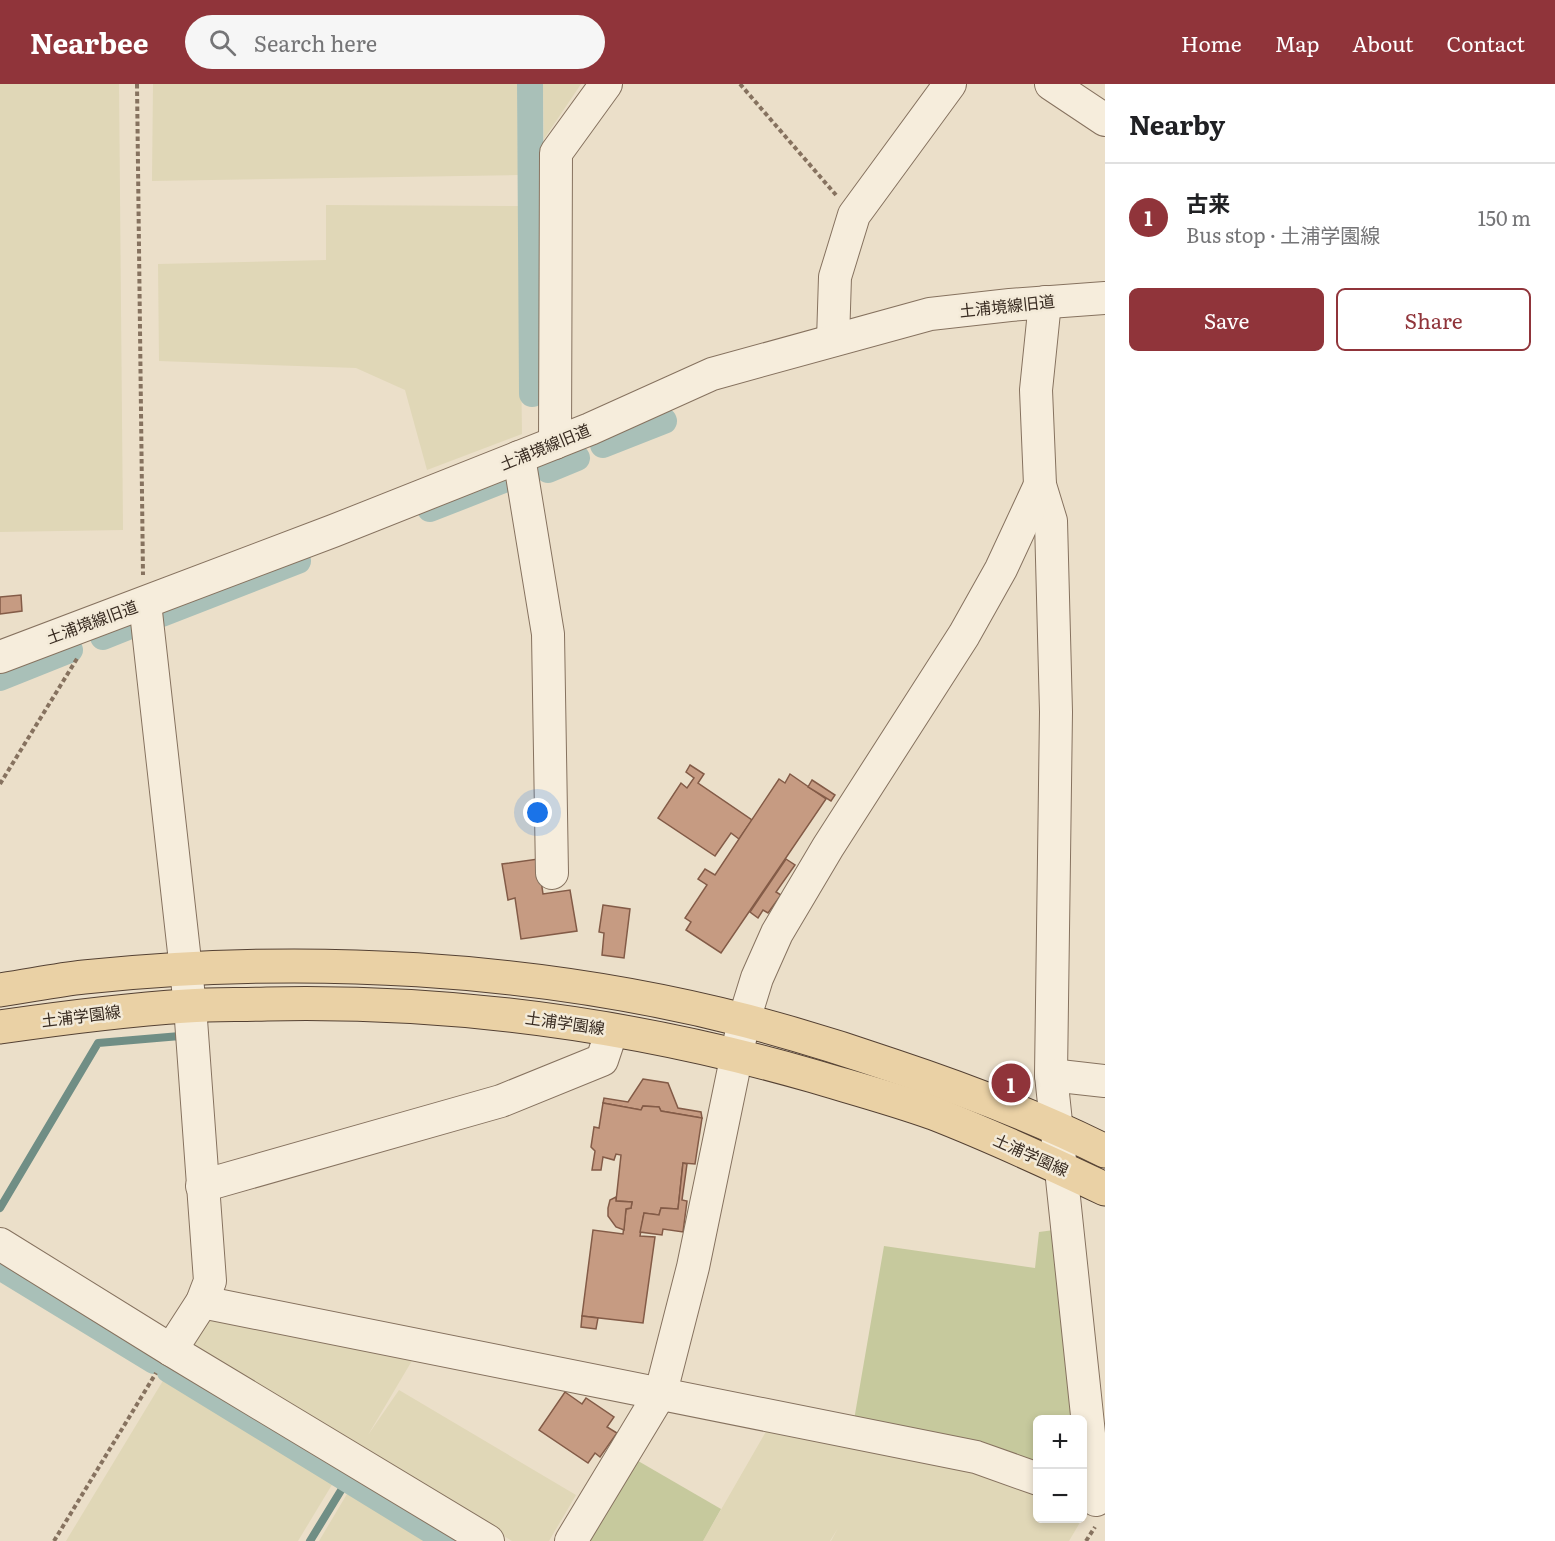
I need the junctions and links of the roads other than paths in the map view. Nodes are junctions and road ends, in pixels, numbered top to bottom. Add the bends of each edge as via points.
1 (606, 84) edge
2 (950, 84) edge
3 (1051, 84) edge
4 (1105, 120) edge
5 (1105, 298) edge
6 (1045, 302) junction
7 (833, 340) junction
8 (555, 443) junction
9 (519, 457) junction
10 (1040, 485) junction
11 (145, 603) junction
12 (0, 657) edge
13 (552, 873) dead end
14 (185, 968) junction
15 (0, 990) edge
16 (190, 1006) junction
17 (744, 1020) junction
18 (0, 1027) edge
19 (612, 1030) junction
20 (736, 1055) junction
21 (1051, 1075) junction
22 (1105, 1081) edge
23 (1056, 1126) junction
24 (1105, 1150) edge
25 (1060, 1168) junction
26 (202, 1186) junction
27 (1105, 1189) edge
28 (0, 1244) edge
29 (202, 1302) junction
30 (171, 1350) junction
31 (661, 1392) junction
32 (1033, 1477) edge
33 (1095, 1499) edge
34 (488, 1541) edge
35 (571, 1541) edge

1 - 8 street via 556,153
2 - 7 street via 854,215 835,277
3 - 4 street
5 - 6 street, 土浦境線旧道
6 - 7 street, 土浦境線旧道 via 930,314
6 - 10 street via 1036,390
7 - 8 street, 土浦境線旧道 via 712,375
8 - 9 street, 土浦境線旧道
9 - 11 street, 土浦境線旧道
9 - 13 street via 548,634
10 - 17 street via 1001,569 964,634 777,933
10 - 21 street via 1051,521 1056,712
11 - 12 street, 土浦境線旧道
11 - 14 street
14 - 15 main road, 土浦学園線 via 81,977
14 - 16 street
14 - 17 main road, 土浦学園線 via 382,968 504,977 556,983
16 - 18 main road, 土浦学園線 via 87,1014
16 - 19 main road, 土浦学園線 via 316,1003 452,1008
16 - 26 street
17 - 20 street
17 - 23 main road, 土浦学園線 via 938,1080
19 - 20 main road, 土浦学園線
19 - 26 street via 602,1060 501,1101
20 - 25 main road, 土浦学園線 via 930,1112
20 - 31 street via 693,1267
21 - 22 street
21 - 23 street
23 - 24 main road, 土浦学園線
23 - 25 street
25 - 27 main road, 土浦学園線
25 - 33 street
26 - 29 street via 210,1281
28 - 30 street
29 - 30 street
29 - 31 street
30 - 34 street
31 - 32 street via 976,1456
31 - 35 street

